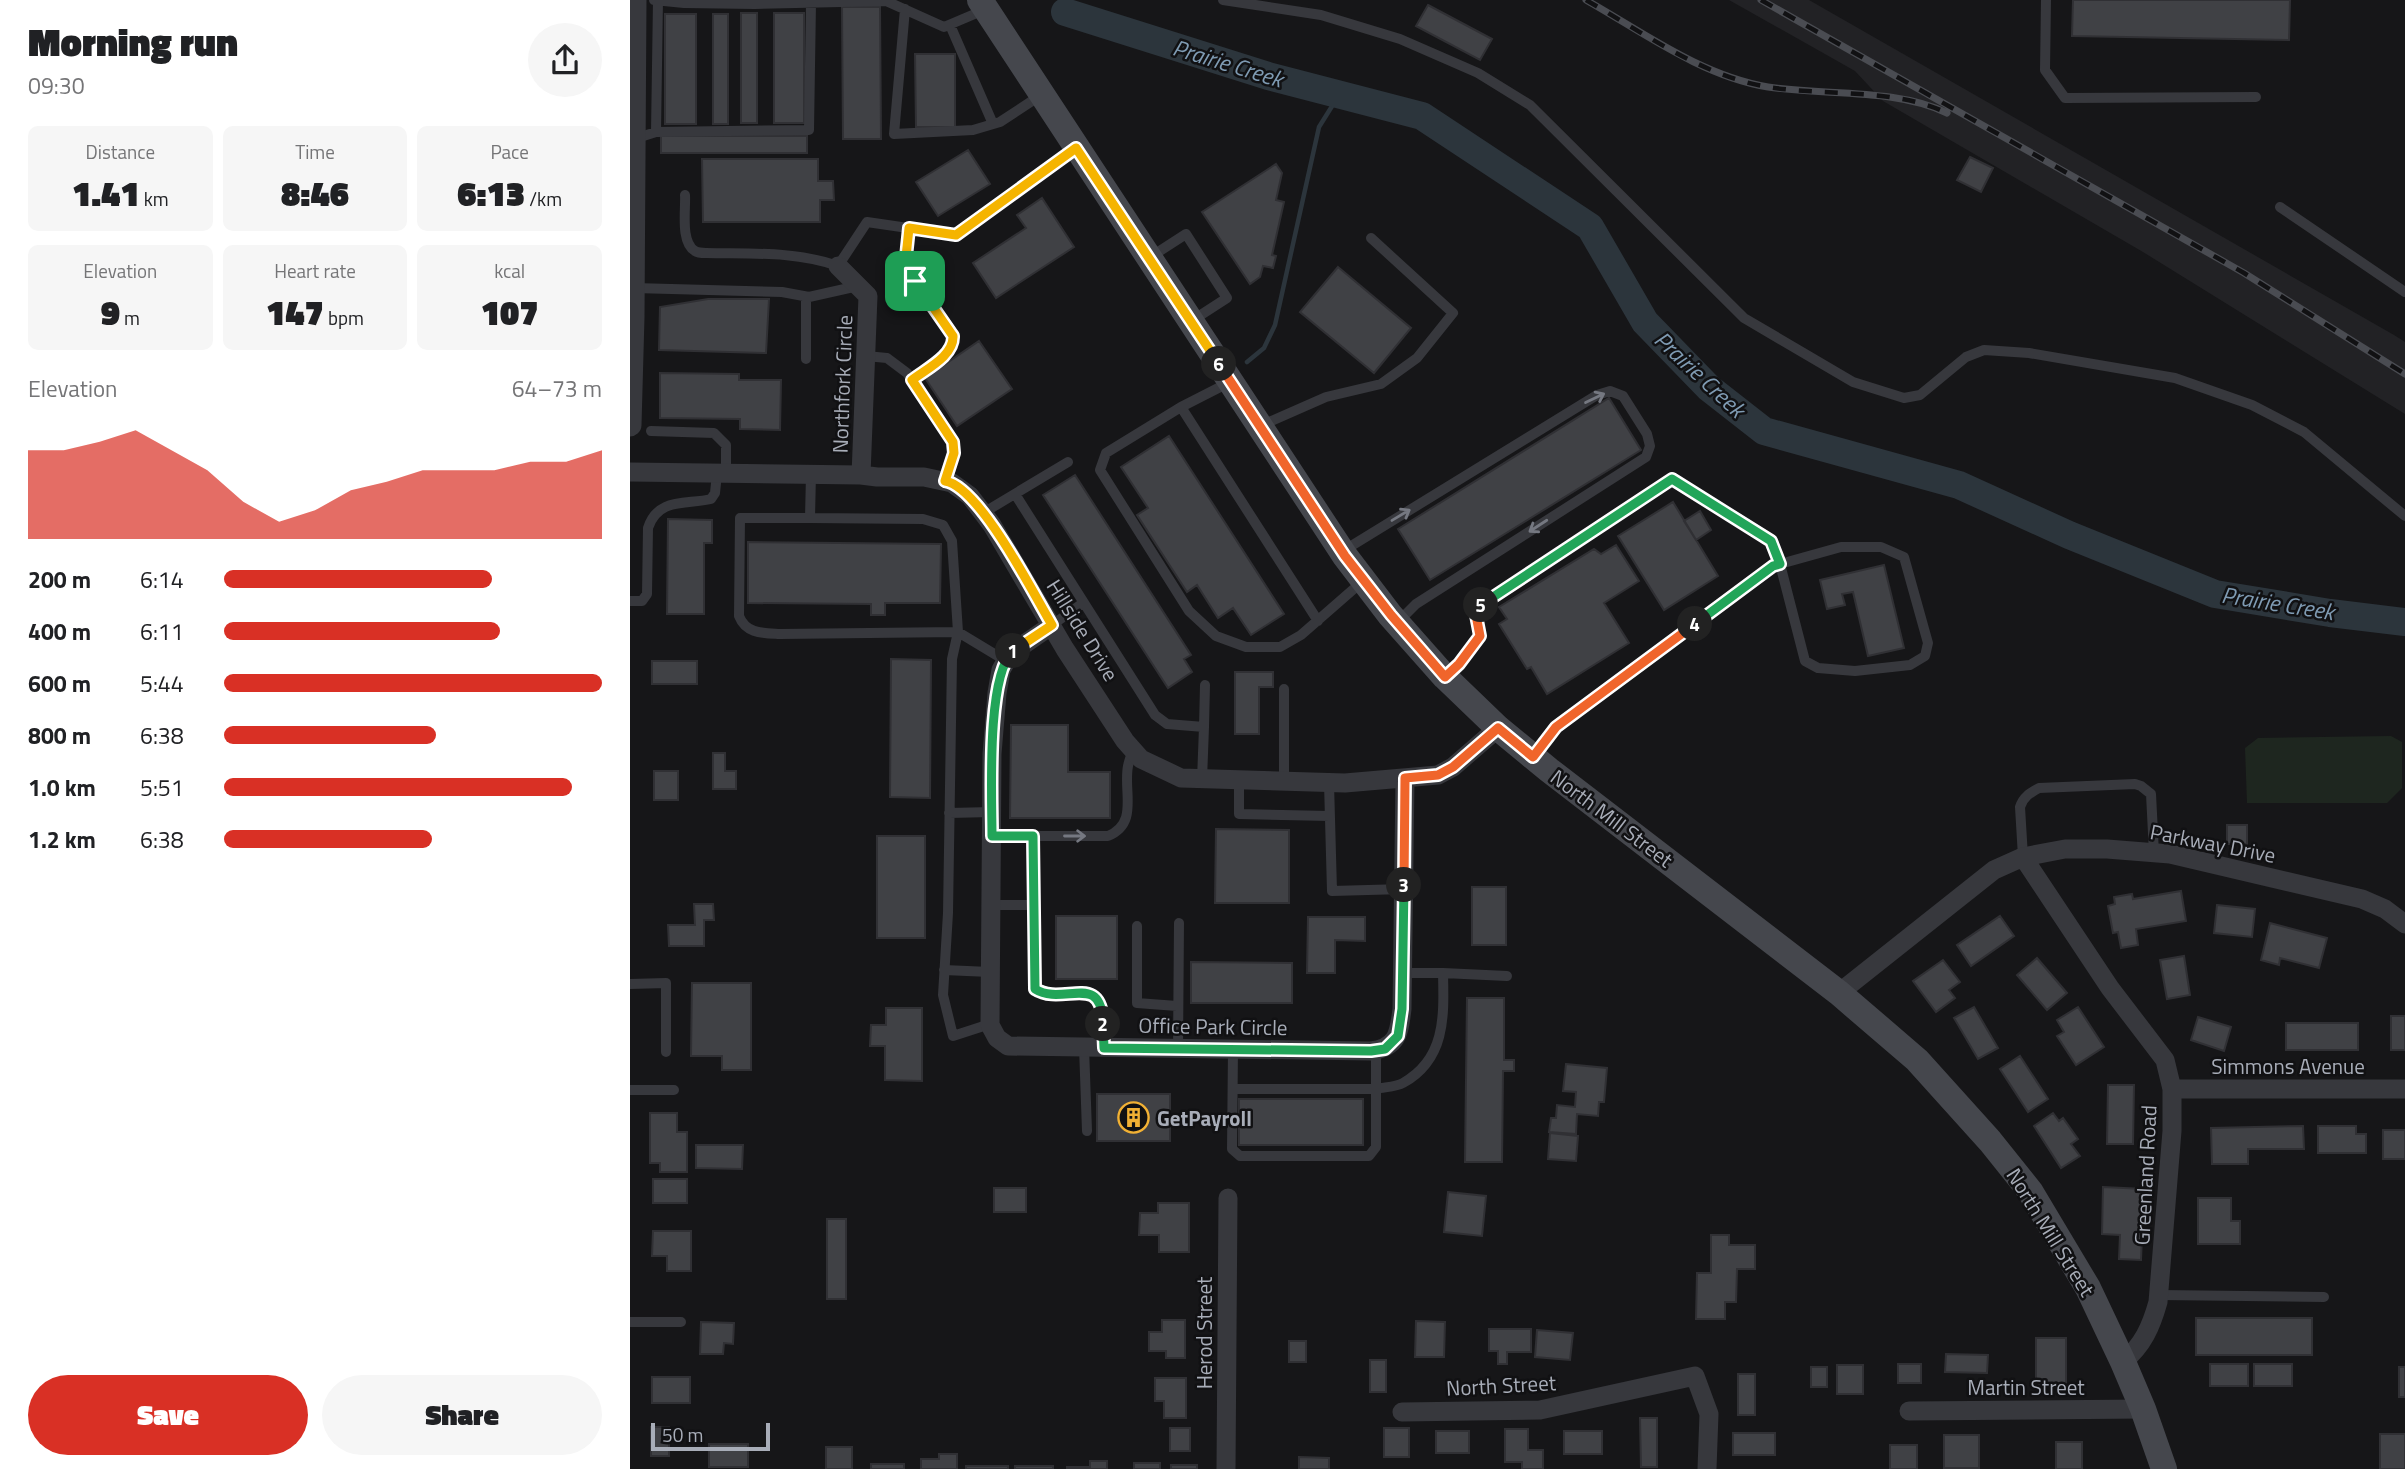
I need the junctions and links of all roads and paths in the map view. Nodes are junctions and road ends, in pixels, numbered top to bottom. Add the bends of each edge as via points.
1 (635, 0) edge
2 (656, 0) edge
3 (1223, 0) edge
4 (2046, 0) edge
5 (811, 2) junction
6 (983, 5) edge
7 (905, 9) junction
8 (950, 25) junction
9 (1042, 95) junction
10 (2256, 97) dead end
11 (993, 124) junction
12 (656, 132) junction
13 (632, 139) edge
14 (1076, 148) junction
15 (685, 195) dead end
16 (2280, 207) dead end
17 (909, 228) junction
18 (1371, 238) dead end
19 (632, 241) edge
20 (1148, 258) junction
21 (838, 266) junction
22 (858, 286) junction
23 (633, 288) junction
24 (2405, 292) edge
25 (806, 297) junction
26 (632, 317) edge
27 (1191, 322) junction
28 (866, 356) junction
29 (806, 359) dead end
30 (912, 380) junction
31 (1230, 382) junction
32 (1181, 407) junction
33 (1260, 426) junction
34 (641, 428) edge
35 (1068, 462) dead end
36 (630, 472) edge
37 (722, 473) junction
38 (811, 474) junction
39 (862, 475) junction
40 (945, 481) junction
41 (1015, 494) junction
42 (983, 513) junction
43 (2405, 516) edge
44 (810, 518) junction
45 (1342, 551) junction
46 (1780, 564) junction
47 (1364, 580) junction
48 (630, 601) edge
49 (1083, 603) junction
50 (1318, 621) junction
51 (1397, 622) junction
52 (1052, 625) junction
53 (958, 632) junction
54 (1006, 661) junction
55 (1445, 677) junction
56 (1205, 685) dead end
57 (1284, 689) dead end
58 (1204, 727) junction
59 (1498, 728) junction
60 (1133, 751) junction
61 (1533, 757) junction
62 (1405, 778) junction
63 (1202, 780) junction
64 (1240, 781) junction
65 (1284, 782) junction
66 (1329, 783) junction
67 (992, 812) junction
68 (949, 813) junction
69 (1330, 816) junction
70 (992, 836) junction
71 (1033, 836) junction
72 (2154, 853) junction
73 (2023, 857) junction
74 (1404, 889) junction
75 (991, 905) junction
76 (1033, 905) junction
77 (1179, 923) dead end
78 (2405, 923) edge
79 (1137, 926) dead end
80 (944, 970) junction
81 (990, 972) junction
82 (1403, 974) junction
83 (1443, 974) junction
84 (1507, 976) dead end
85 (630, 984) edge
86 (1839, 993) junction
87 (1177, 1006) junction
88 (990, 1024) junction
89 (1094, 1047) junction
90 (1178, 1049) junction
91 (1234, 1049) junction
92 (1376, 1051) junction
93 (666, 1052) dead end
94 (2172, 1088) junction
95 (2405, 1088) edge
96 (1234, 1089) junction
97 (1376, 1089) junction
98 (630, 1090) edge
99 (674, 1090) dead end
100 (1087, 1131) dead end
101 (1228, 1198) dead end
102 (2159, 1295) junction
103 (2324, 1297) dead end
104 (630, 1322) edge
105 (681, 1322) dead end
106 (2123, 1362) junction
107 (2143, 1409) junction
108 (1909, 1411) dead end
109 (1402, 1412) dead end
110 (1226, 1469) edge
111 (1707, 1469) edge
112 (2164, 1469) edge

1 - 13 street
2 - 5 lane
2 - 12 lane
3 - 43 lane via 1321,15 1400,39 1478,73 1530,105 1744,318 1853,382 1904,398 1920,395 1966,357 1984,350 2175,378 2252,405 2304,432
4 - 10 lane via 2045,71 2065,98
5 - 7 lane via 886,1
5 - 12 lane via 809,130
6 - 8 lane
6 - 9 main road, North Mill Street
7 - 8 lane via 944,27
7 - 11 lane via 894,134 973,130
8 - 11 lane
9 - 11 lane
9 - 14 main road, North Mill Street
12 - 13 lane
13 - 19 street
14 - 17 lane via 956,235
14 - 20 main road, North Mill Street
15 - 21 lane via 686,234 695,251 791,254
16 - 24 lane
17 - 21 lane via 867,222
17 - 30 lane via 906,257 915,281 951,330 953,343
18 - 33 lane via 1453,313 1417,358 1381,384 1326,397
19 - 23 street
20 - 27 main road, North Mill Street
20 - 27 lane via 1186,234 1227,298
21 - 22 street, Northfork Circle
22 - 25 lane
22 - 28 street, Northfork Circle via 868,296
23 - 25 lane via 782,292
23 - 26 street
25 - 29 lane
26 - 34 street
27 - 31 main road, North Mill Street
28 - 30 lane via 895,362
28 - 39 street, Northfork Circle
30 - 40 lane via 953,442
31 - 32 lane
31 - 33 main road, North Mill Street
32 - 50 lane
32 - 50 lane via 1106,453 1100,470 1181,599 1216,636 1246,647 1280,647
33 - 45 main road, North Mill Street
34 - 37 lane via 714,433 726,445
35 - 41 lane
36 - 37 street, Hillside Drive
37 - 38 street, Hillside Drive
37 - 48 lane via 711,499 668,504 650,520 647,594 642,601
38 - 39 street, Hillside Drive
38 - 44 lane
39 - 40 street, Hillside Drive
40 - 42 street, Hillside Drive via 970,496
41 - 42 lane
41 - 49 lane
42 - 52 street, Hillside Drive
44 - 53 lane via 923,519 943,525 952,541
44 - 53 lane via 740,518 739,616 748,629 780,634
45 - 47 main road, North Mill Street
45 -> 51 lane via 1597,395 1610,391 1623,396 1647,434 1650,446 1646,457 1416,604
46 - 46 lane via 1840,547 1881,547 1903,557 1928,643 1926,656 1910,665 1855,671 1818,668 1805,661
46 - 55 lane via 1771,541 1672,479 1475,610 1480,636
46 - 61 lane via 1556,727
47 - 50 lane
47 - 51 main road, North Mill Street
49 - 52 lane
49 - 58 lane via 1155,715 1167,724
51 - 55 main road, North Mill Street
52 - 54 street
52 - 60 street, Hillside Drive
53 - 54 lane
53 - 68 lane via 952,659
54 - 67 street via 997,693
55 - 59 main road, North Mill Street
56 - 58 lane
57 - 65 lane
58 - 63 lane
59 - 61 main road, North Mill Street
59 - 62 street, Hillside Drive via 1453,767 1438,775
60 - 63 street, Hillside Drive via 1141,760 1181,778
71 -> 60 lane via 1108,836 1120,831 1126,821 1127,768
61 - 86 main road, North Mill Street
62 - 66 street, Hillside Drive
62 - 74 street
63 - 64 street, Hillside Drive
64 - 65 street, Hillside Drive
64 - 69 lane via 1239,814
65 - 66 street, Hillside Drive
66 - 69 lane
67 - 68 lane
67 - 70 street
68 - 80 lane
69 - 74 lane via 1332,891
70 - 71 lane
70 - 75 street
71 - 76 lane
72 - 73 street, Parkway Drive via 2065,849
72 - 73 lane via 2151,794 2135,785 2031,792 2020,807
72 - 78 street, Parkway Drive via 2362,899
73 - 86 street, Parkway Drive via 1994,870
73 - 94 street, Greenland Road via 2110,989 2165,1060
74 - 82 street
75 - 76 lane
75 - 81 street
76 - 89 lane via 1035,989 1097,998 1102,1006
77 - 87 lane
79 - 87 lane via 1137,1003
80 - 81 lane
80 - 88 lane via 943,995 953,1036
81 - 88 street
82 - 83 lane
82 - 92 street via 1398,1036
83 - 84 lane
83 - 97 lane via 1444,1007 1435,1048 1424,1066 1402,1084
85 - 93 lane via 666,983
86 - 106 main road, North Mill Street via 1917,1060 2030,1191 2088,1288
87 - 90 lane
88 - 89 street, Office Park Circle via 1008,1046
89 - 90 street, Office Park Circle
89 - 100 lane
90 - 91 street, Office Park Circle
91 - 92 street, Office Park Circle
91 - 96 lane
92 - 97 lane
94 - 95 street, Simmons Avenue
94 - 102 street, Greenland Road
96 - 97 lane
96 - 97 lane via 1232,1149 1240,1156 1369,1156 1376,1147
98 - 99 lane
101 - 110 street, Herod Street
102 - 103 lane
102 - 106 street, Greenland Road via 2152,1325 2138,1349
104 - 105 lane
106 - 107 main road, North Mill Street
107 - 108 street, Martin Street
107 - 112 main road, North Mill Street
109 - 111 street, North Street via 1540,1410 1695,1376 1709,1415

